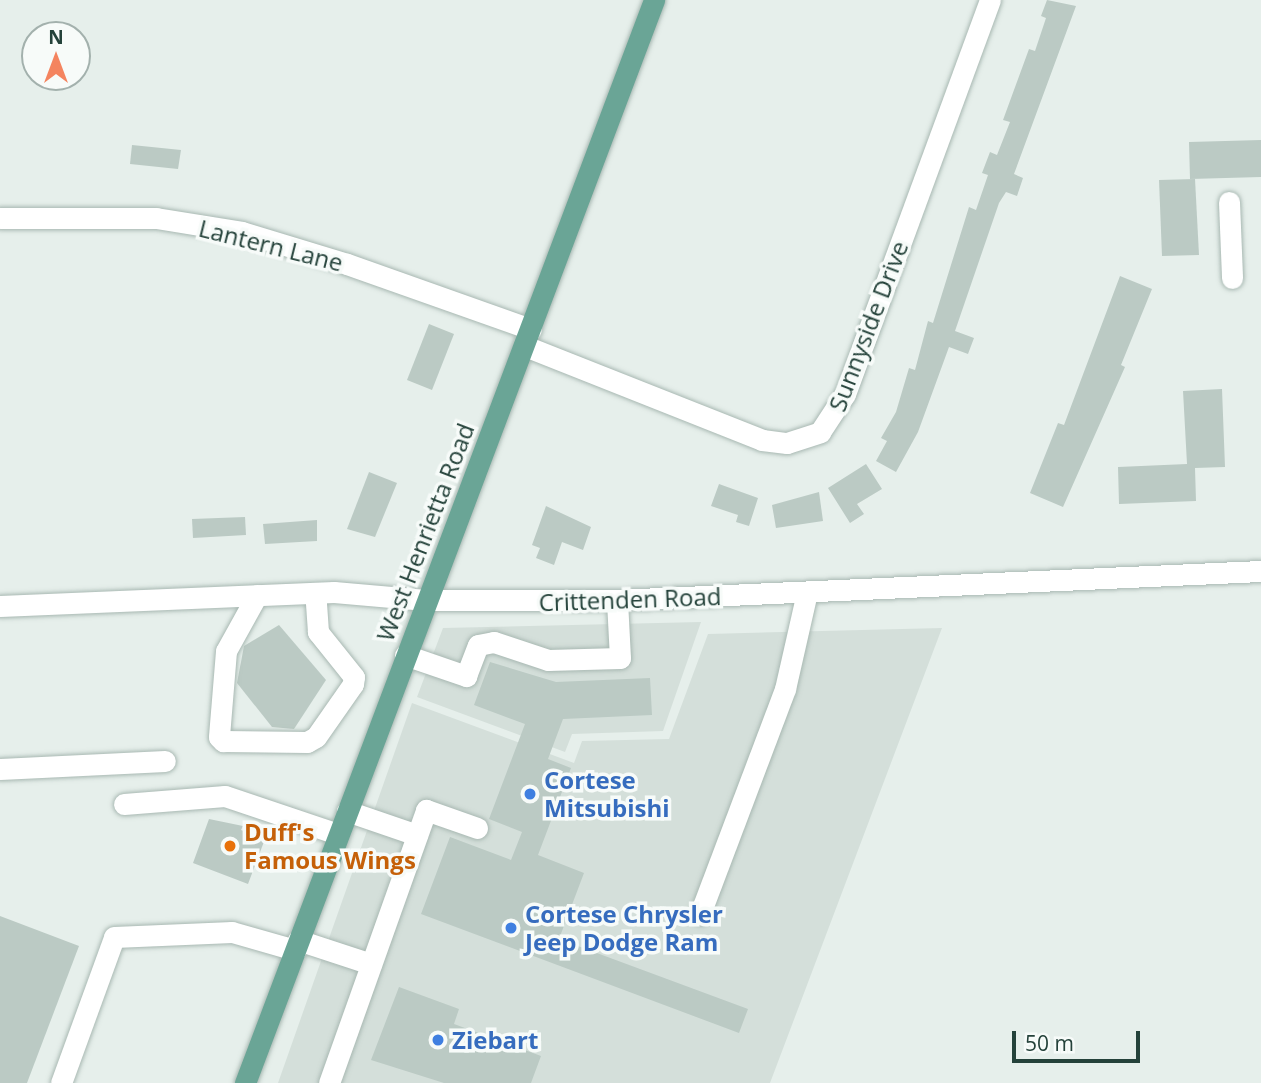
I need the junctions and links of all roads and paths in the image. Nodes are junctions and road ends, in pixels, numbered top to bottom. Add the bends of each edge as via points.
1 (654, 0) edge
2 (990, 0) edge
3 (1229, 202) dead end
4 (0, 218) edge
5 (1232, 278) dead end
6 (528, 338) junction
7 (1261, 571) edge
8 (807, 592) junction
9 (315, 593) junction
10 (257, 595) junction
11 (426, 600) junction
12 (618, 600) junction
13 (0, 606) edge
14 (405, 655) junction
15 (165, 761) dead end
16 (0, 769) edge
17 (124, 804) dead end
18 (347, 811) junction
19 (477, 828) dead end
20 (338, 834) junction
21 (417, 835) junction
22 (700, 914) dead end
23 (297, 945) junction
24 (371, 964) junction
25 (61, 1083) edge
26 (245, 1083) edge
27 (329, 1083) edge

1 - 6 main road, West Henrietta Road
2 - 6 street, Sunnyside Drive via 845,394 820,432 787,443 762,440
3 - 5 street
4 - 6 street, Lantern Lane via 156,218 242,232 347,264
6 - 11 main road, West Henrietta Road
7 - 8 street, Crittenden Road
8 - 12 street, Crittenden Road
8 - 22 street via 785,689
9 - 10 street, Crittenden Road
9 - 10 street via 318,632 354,677 353,684 316,737 307,742 223,741 219,737 226,651
9 - 11 street, Crittenden Road
10 - 13 street, Crittenden Road
11 - 12 street, Crittenden Road
11 - 14 main road, West Henrietta Road
12 - 14 street via 620,658 548,660 494,642 478,645 466,676
14 - 18 main road, West Henrietta Road
15 - 16 street
17 - 20 street via 225,796
18 - 20 main road, West Henrietta Road
18 - 21 street
19 - 21 street via 426,810
20 - 23 main road, West Henrietta Road
21 - 24 street
23 - 24 street
23 - 25 street via 232,932 114,937
23 - 26 main road, West Henrietta Road
24 - 27 street

